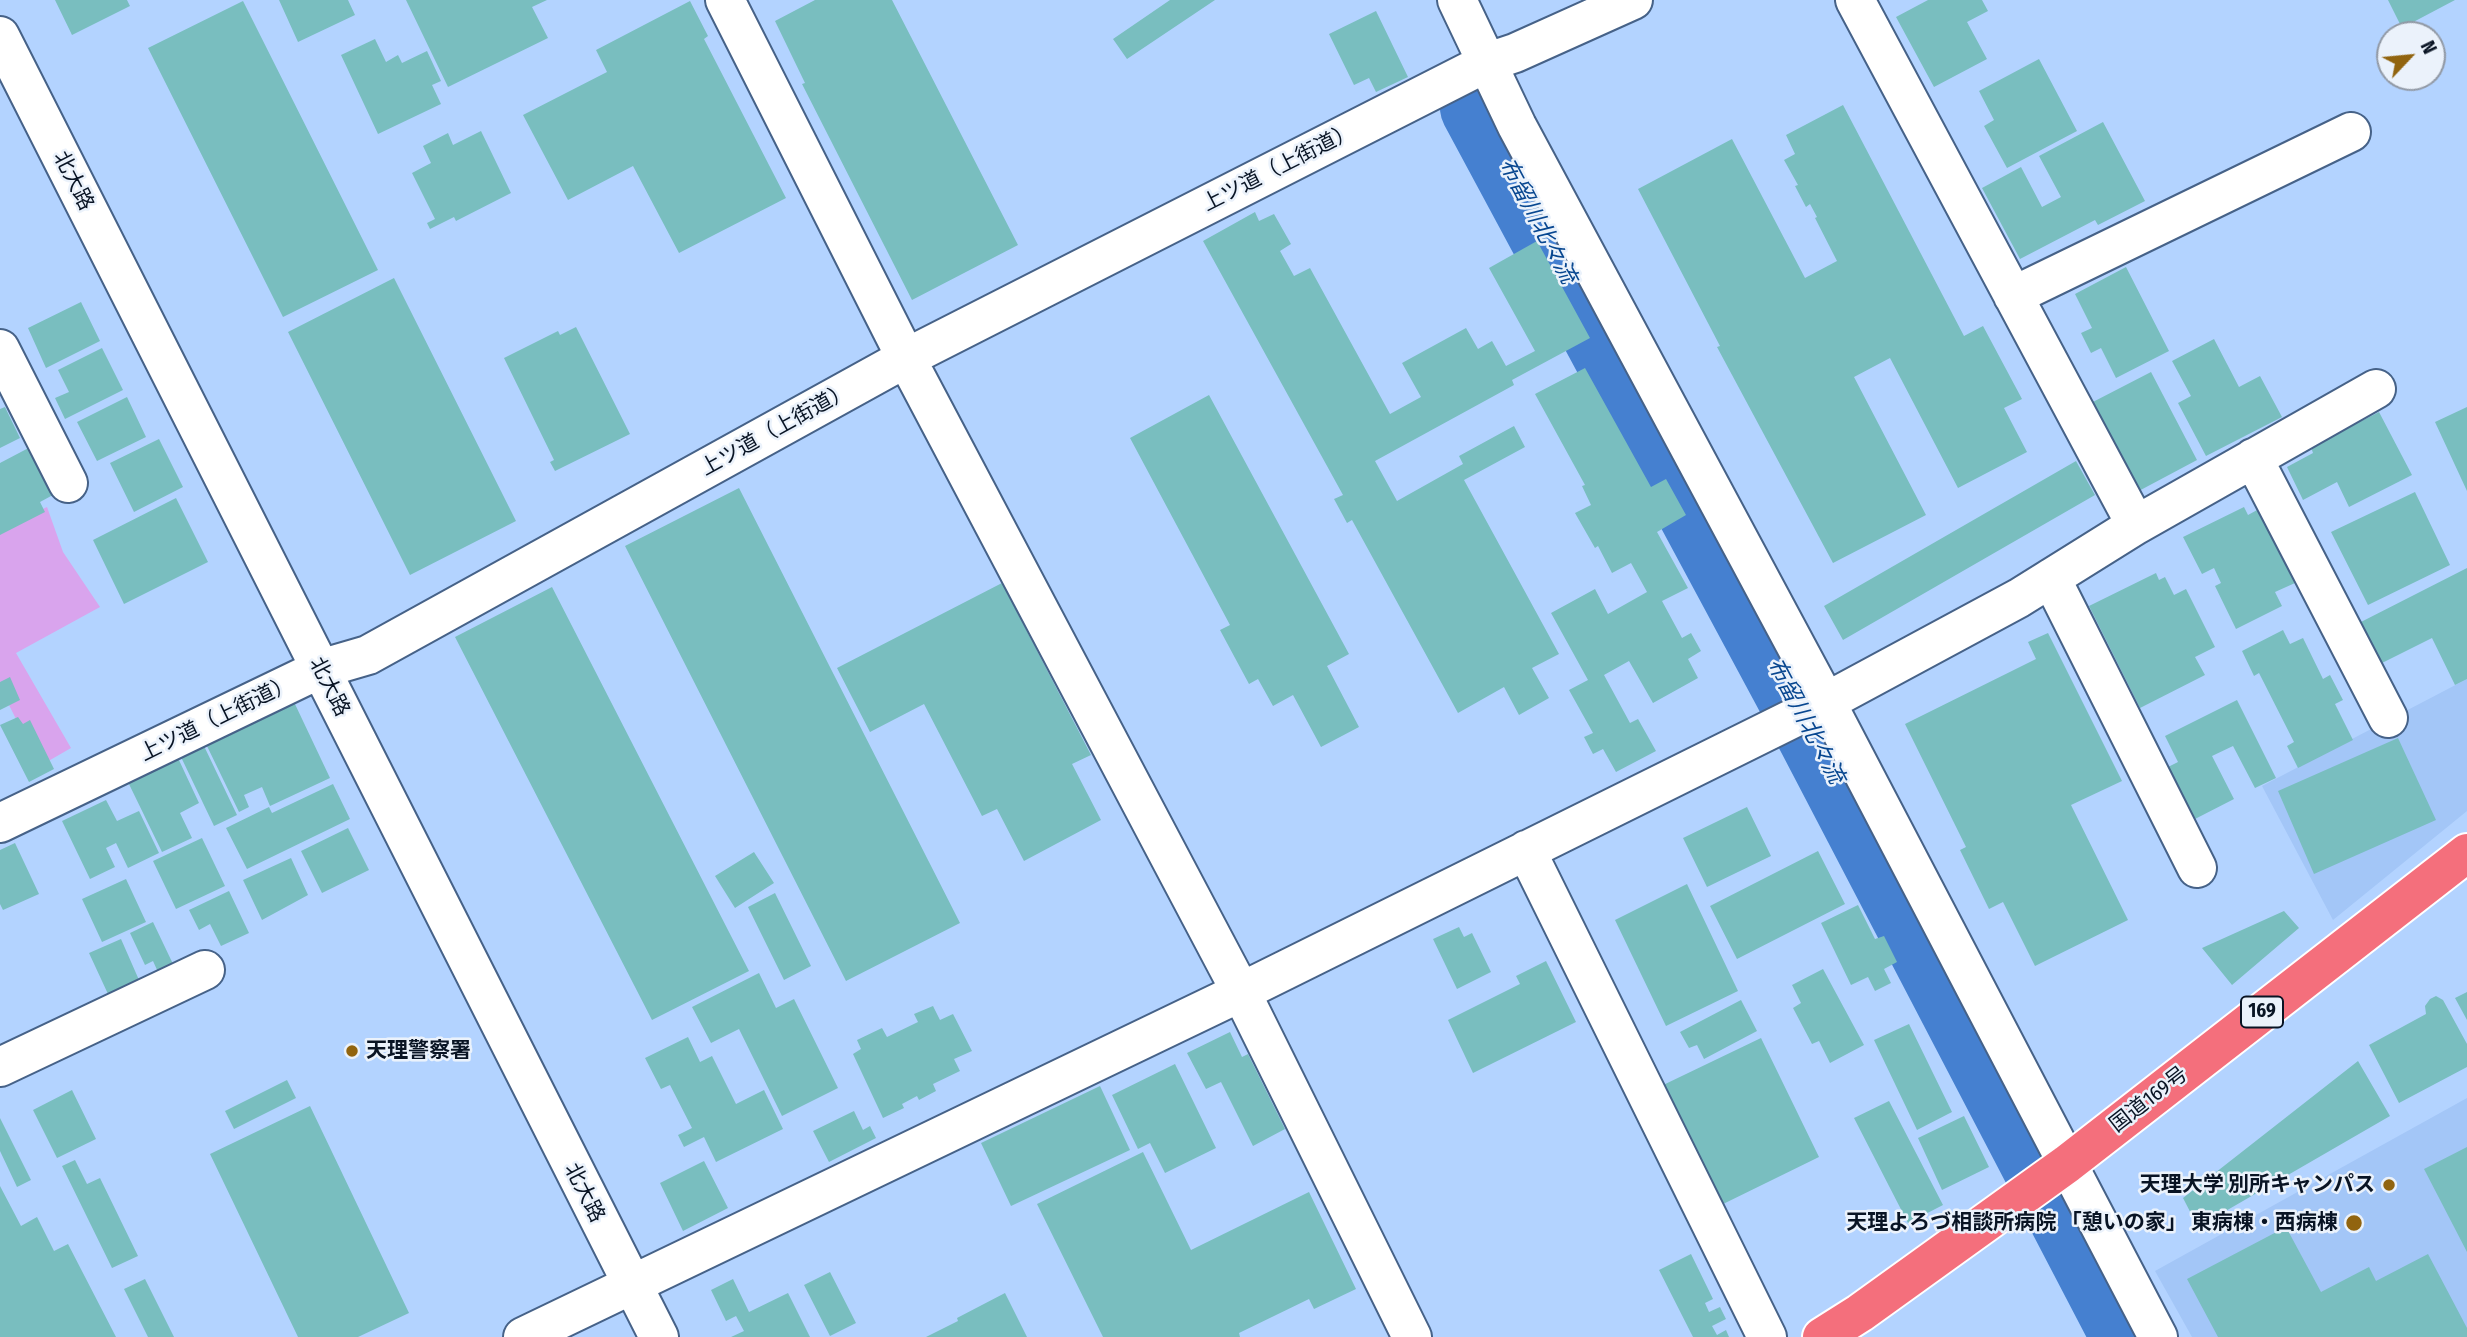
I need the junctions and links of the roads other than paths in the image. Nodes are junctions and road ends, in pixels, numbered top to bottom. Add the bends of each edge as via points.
1 (725, 0) edge
2 (1457, 0) edge
3 (1633, 0) edge
4 (1855, 0) edge
5 (0, 36) edge
6 (1488, 62) junction
7 (2351, 132) dead end
8 (2013, 296) junction
9 (0, 349) edge
10 (906, 358) junction
11 (2375, 389) dead end
12 (2253, 458) junction
13 (68, 483) dead end
14 (2136, 525) junction
15 (2051, 578) junction
16 (320, 669) junction
17 (1809, 710) junction
18 (2388, 718) dead end
19 (0, 823) edge
20 (1526, 850) junction
21 (2467, 852) edge
22 (2197, 868) dead end
23 (205, 970) dead end
24 (1241, 992) junction
25 (0, 1067) edge
26 (2053, 1174) junction
27 (631, 1284) junction
28 (523, 1337) edge
29 (659, 1337) edge
30 (1412, 1337) edge
31 (1767, 1337) edge
32 (1822, 1337) edge
33 (2158, 1337) edge

1 - 10 street
2 - 6 street
3 - 6 street, 上ツ道（上街道）
4 - 8 street
5 - 16 street, 北大路
6 - 10 street, 上ツ道（上街道）
6 - 17 street
7 - 8 street
8 - 14 street
9 - 13 street
10 - 16 street, 上ツ道（上街道） via 368,655
10 - 24 street
11 - 12 street
12 - 14 street
12 - 18 street
14 - 15 street
15 - 17 street
15 - 22 street
16 - 19 street, 上ツ道（上街道）
16 - 27 street, 北大路
17 - 20 street
17 - 26 street
20 - 24 street
20 - 31 street
21 - 26 highway, 国道169号 / 169
23 - 25 street
24 - 27 street
24 - 30 street
26 - 32 highway, 国道169号 / 169
26 - 33 street
27 - 28 street
27 - 29 street, 北大路

